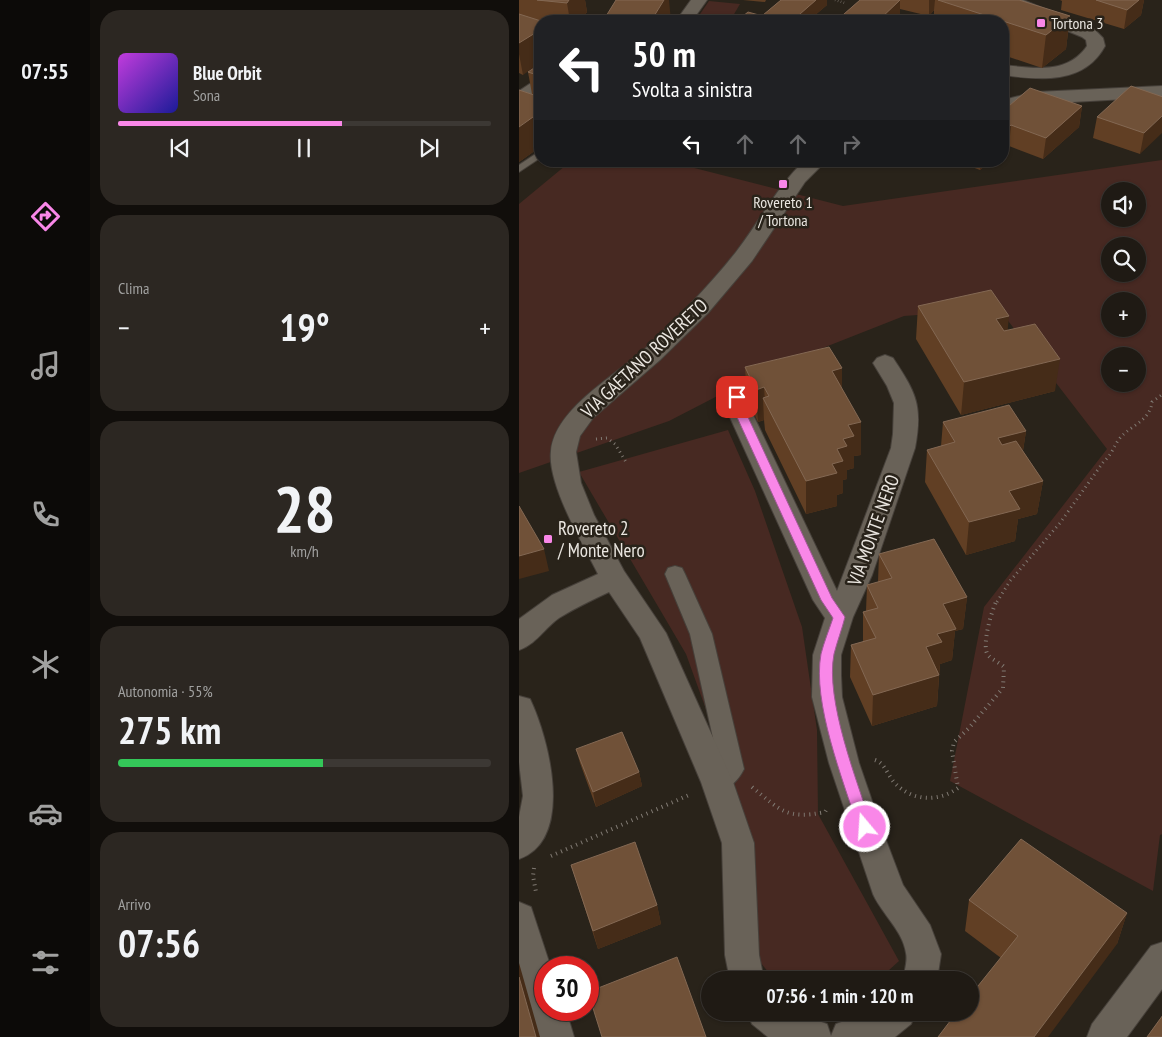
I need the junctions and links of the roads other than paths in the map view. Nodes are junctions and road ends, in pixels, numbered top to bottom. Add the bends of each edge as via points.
1 (699, 0) edge
2 (1008, 0) edge
3 (688, 15) edge
4 (1009, 71) edge
5 (534, 89) edge
6 (1162, 91) edge
7 (519, 100) edge
8 (1009, 105) edge
9 (534, 158) edge
10 (810, 167) edge
11 (519, 169) edge
12 (885, 363) dead end
13 (801, 376) edge
14 (675, 574) dead end
15 (614, 578) junction
16 (839, 617) junction
17 (519, 639) edge
18 (519, 708) edge
19 (717, 782) junction
20 (528, 854) edge
21 (523, 906) edge
22 (534, 956) edge
23 (1162, 958) edge
24 (745, 971) edge
25 (922, 971) edge
26 (551, 1021) edge
27 (774, 1021) edge
28 (889, 1021) edge
29 (556, 1037) edge
30 (814, 1037) edge
31 (849, 1037) edge
32 (1105, 1037) edge

1 - 3 street
2 - 4 street via 1028,13 1088,33 1096,46 1077,65 1060,73
5 - 7 street
6 - 8 street via 1036,98
9 - 11 lane
10 - 15 street, VIA GAETANO ROVERETO via 701,308 574,424 563,452 565,471 581,515
12 - 16 street, VIA MONTE NERO via 903,390 907,404 907,428 867,551
13 - 16 street via 755,387 737,397 735,402 827,600
14 - 19 street via 701,634 732,769
15 - 17 street via 551,610
15 - 19 street via 652,634
16 - 25 street, VIA MONTE NERO via 827,655 827,697 844,762 890,894 918,936 924,954
18 - 20 street via 540,790
19 - 24 street via 738,843
21 - 22 street
23 - 32 street
26 - 29 street
27 - 30 street via 797,1033
28 - 31 street via 868,1033

